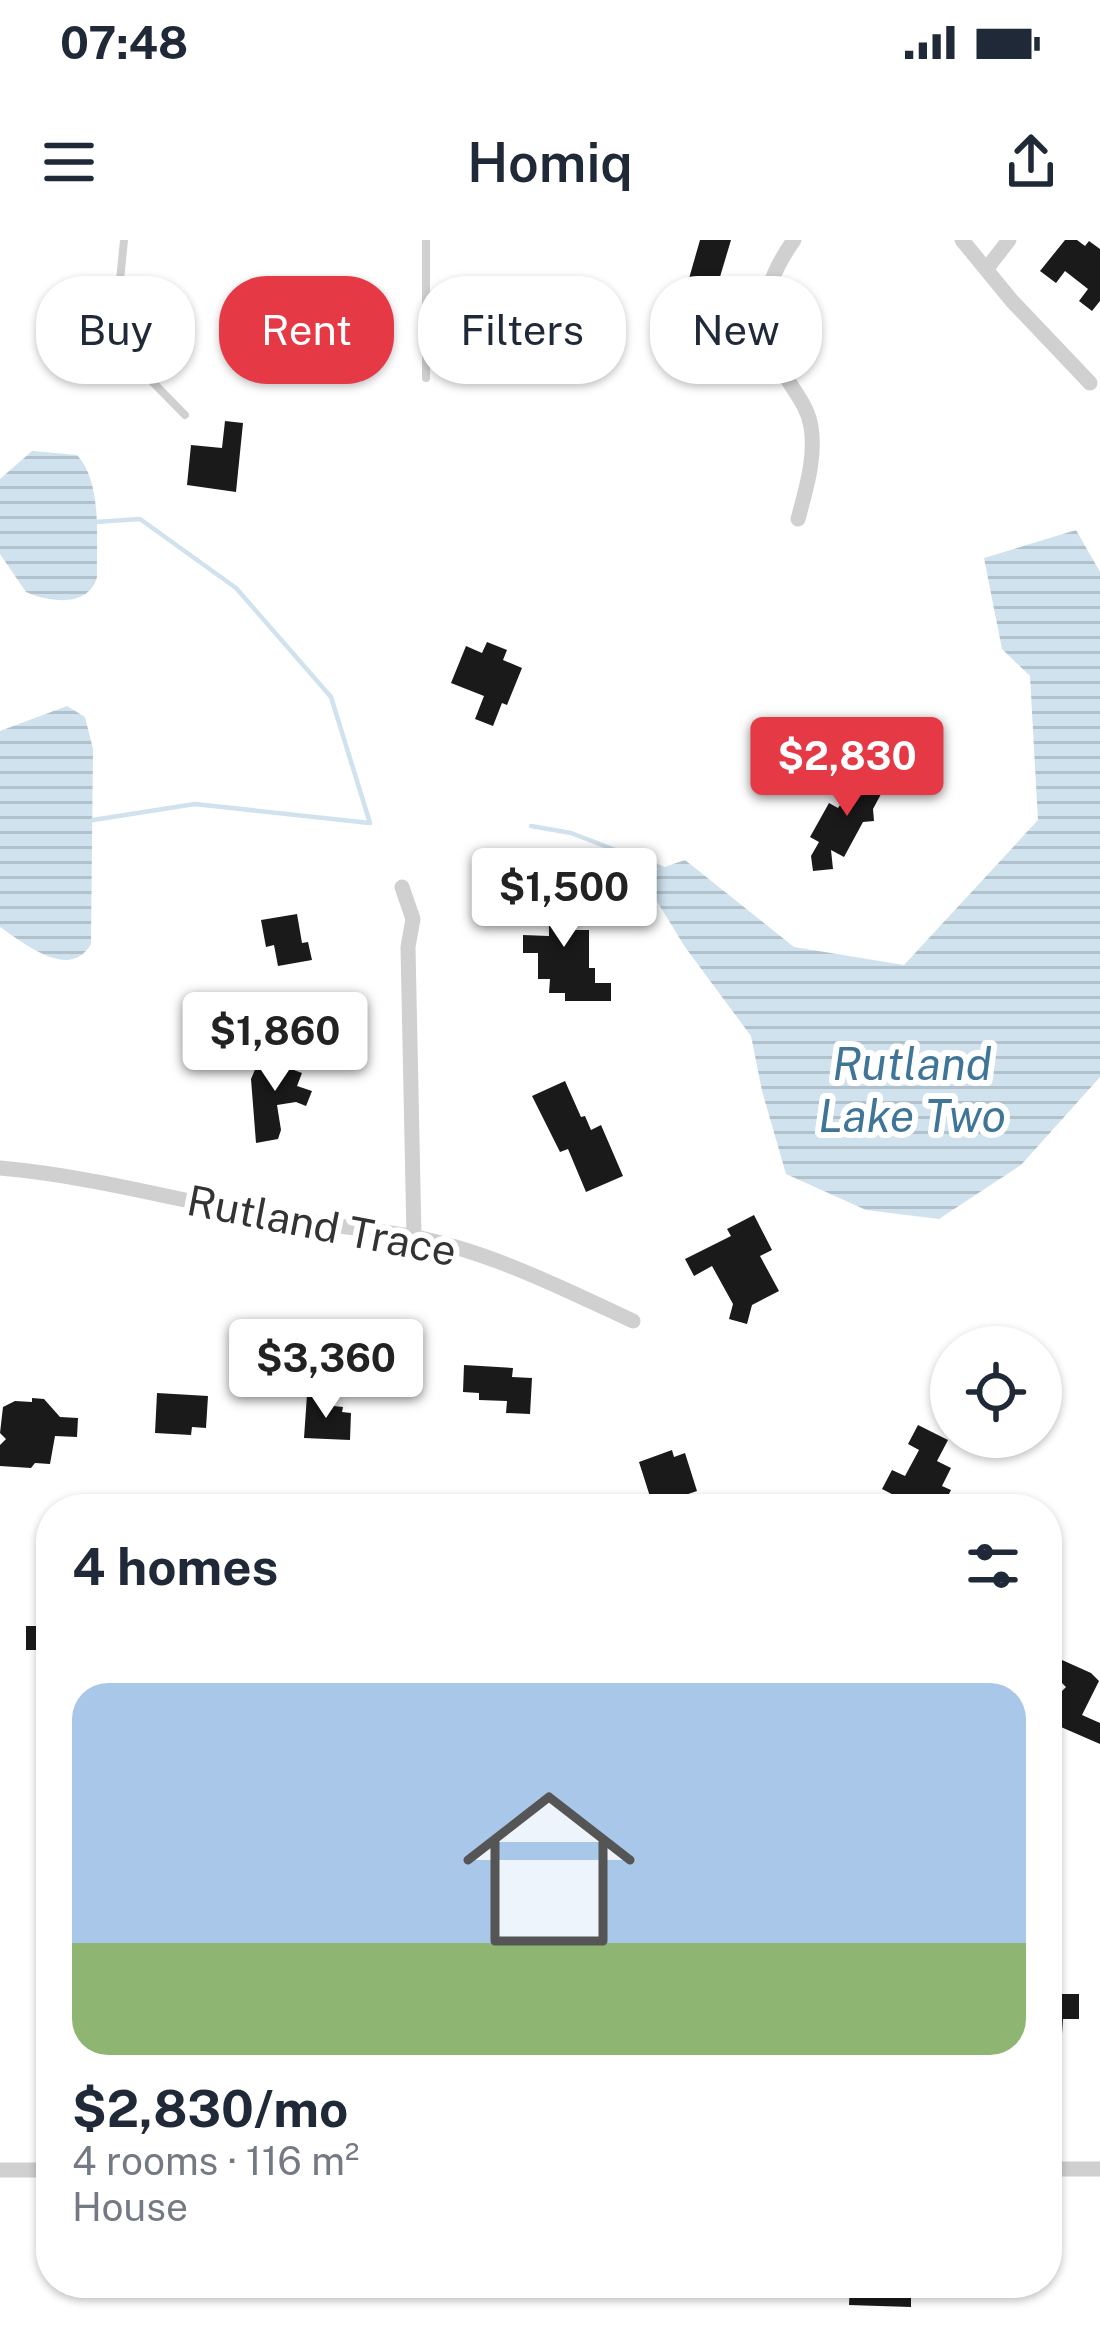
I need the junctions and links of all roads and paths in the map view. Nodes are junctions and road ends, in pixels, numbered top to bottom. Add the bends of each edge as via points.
1 (124, 240) edge
2 (426, 240) edge
3 (794, 240) edge
4 (962, 240) edge
5 (1009, 240) edge
6 (988, 267) junction
7 (426, 276) edge
8 (1090, 383) dead end
9 (185, 415) dead end
10 (798, 519) dead end
11 (403, 887) dead end
12 (0, 1168) edge
13 (414, 1236) junction
14 (633, 1321) dead end
15 (1062, 2169) edge
16 (1100, 2169) edge
17 (0, 2170) edge
18 (36, 2170) edge

1 - 9 lane via 116,321 130,359
2 - 7 lane
3 - 10 street via 763,303 773,352 811,423
4 - 6 street
5 - 6 street
6 - 8 street
11 - 13 street via 412,919
12 - 13 street, Rutland Trace
13 - 14 street, Rutland Trace via 530,1273
15 - 16 street
17 - 18 street

